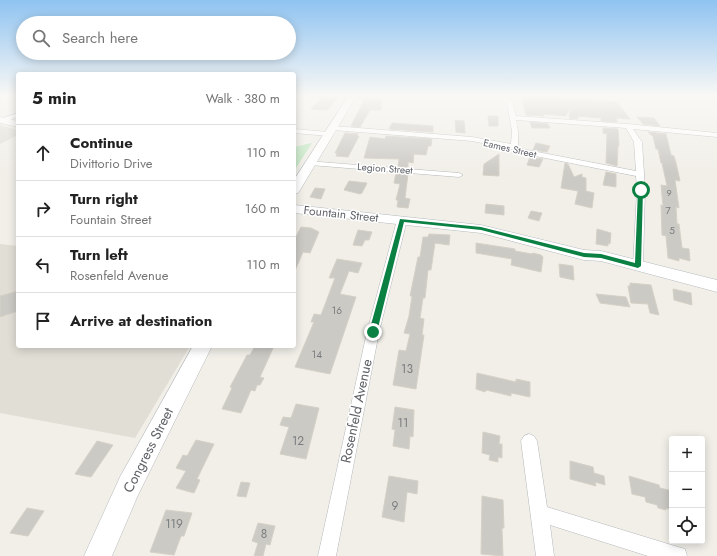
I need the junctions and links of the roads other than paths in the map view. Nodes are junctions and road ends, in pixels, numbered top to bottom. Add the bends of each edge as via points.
1 (5, 121) edge
2 (337, 121) edge
3 (513, 121) edge
4 (555, 121) edge
5 (16, 124) edge
6 (628, 126) junction
7 (296, 131) edge
8 (331, 131) junction
9 (717, 135) edge
10 (514, 147) junction
11 (310, 163) junction
12 (639, 174) junction
13 (459, 175) dead end
14 (296, 187) edge
15 (296, 209) edge
16 (402, 220) junction
17 (638, 266) junction
18 (717, 286) edge
19 (201, 348) edge
20 (529, 442) dead end
21 (539, 513) junction
22 (98, 556) edge
23 (327, 556) edge
24 (545, 556) edge
25 (678, 556) edge

1 - 5 street
2 - 8 street
3 - 10 street
4 - 6 street
6 - 9 street
6 - 12 street via 638,142
7 - 8 street, Eames Street
8 - 10 street, Eames Street via 472,139
8 - 11 street
10 - 12 street, Eames Street via 530,153
11 - 13 street, Legion Street
11 - 14 street
12 - 17 street via 641,190
15 - 16 street, Fountain Street
16 - 17 street, Fountain Street via 481,229
16 - 23 street, Rosenfeld Avenue via 373,332
17 - 18 street, Fountain Street
19 - 22 street, Congress Street via 129,486
20 - 21 street
21 - 24 street
21 - 25 street

